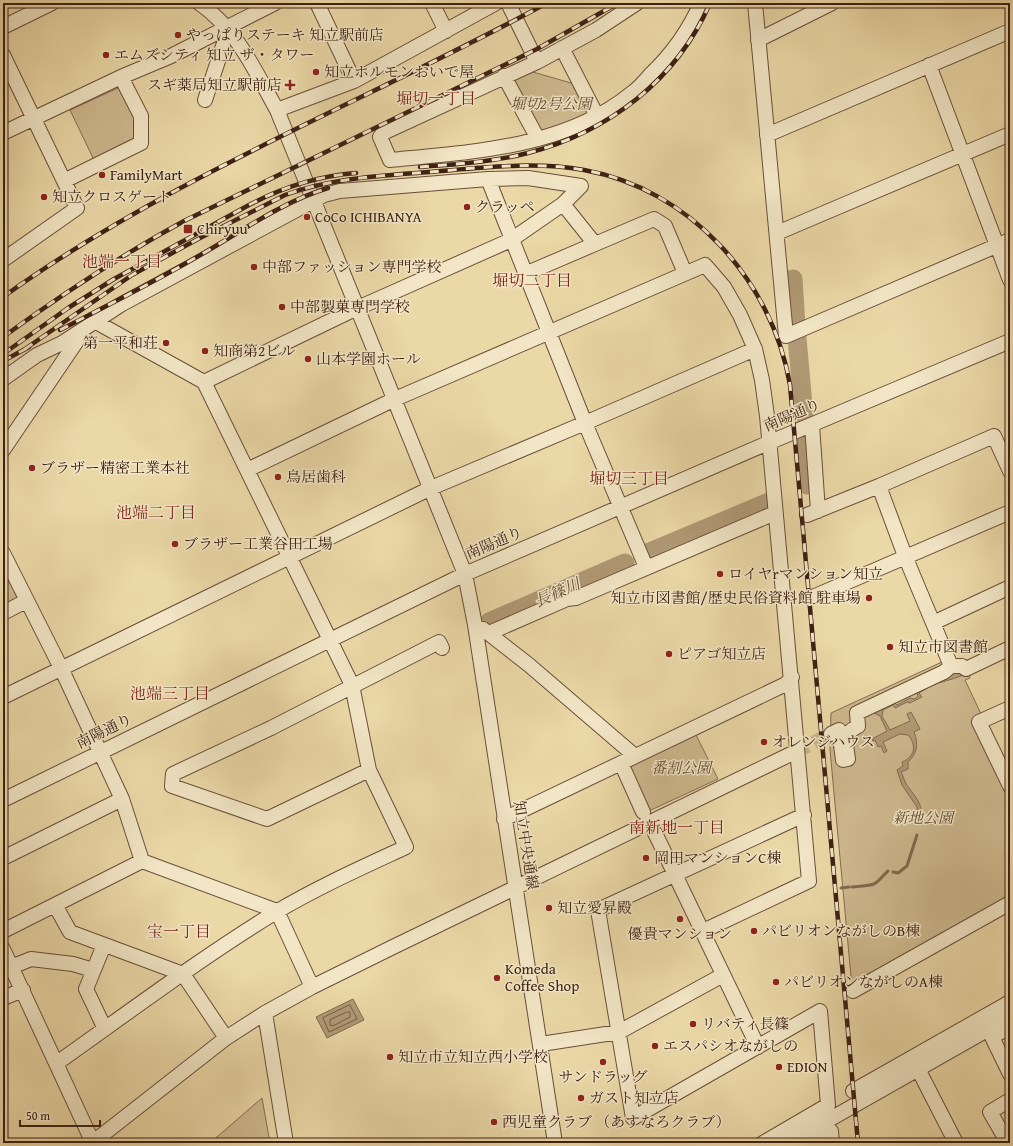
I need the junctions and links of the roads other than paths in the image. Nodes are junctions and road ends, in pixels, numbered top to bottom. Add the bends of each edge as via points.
1 (52, 3) edge
2 (199, 3) edge
3 (317, 3) edge
4 (432, 3) edge
5 (496, 3) edge
6 (508, 3) edge
7 (637, 3) edge
8 (701, 3) edge
9 (755, 3) edge
10 (832, 3) edge
11 (271, 4) edge
12 (3, 27) edge
13 (227, 27) junction
14 (446, 31) junction
15 (1010, 31) edge
16 (758, 40) junction
17 (223, 46) dead end
18 (562, 48) junction
19 (3, 55) edge
20 (536, 62) junction
21 (929, 65) junction
22 (504, 76) junction
23 (121, 77) junction
24 (354, 80) junction
25 (205, 100) dead end
26 (277, 110) junction
27 (597, 116) junction
28 (34, 118) junction
29 (3, 133) edge
30 (1010, 134) edge
31 (767, 135) junction
32 (538, 139) junction
33 (962, 154) junction
34 (488, 179) junction
35 (64, 181) junction
36 (313, 201) junction
37 (563, 204) junction
38 (777, 233) junction
39 (511, 240) junction
40 (1010, 240) edge
41 (595, 244) junction
42 (996, 245) junction
43 (3, 260) edge
44 (525, 274) junction
45 (685, 274) junction
46 (1010, 280) edge
47 (358, 308) junction
48 (91, 324) junction
49 (549, 332) junction
50 (1010, 341) edge
51 (755, 349) junction
52 (3, 379) edge
53 (204, 382) junction
54 (395, 399) junction
55 (585, 423) junction
56 (812, 424) junction
57 (768, 443) junction
58 (3, 450) edge
59 (247, 470) junction
60 (1010, 471) edge
61 (880, 486) junction
62 (431, 488) junction
63 (622, 507) junction
64 (1010, 512) edge
65 (775, 513) junction
66 (3, 553) edge
67 (904, 556) junction
68 (289, 557) junction
69 (646, 567) junction
70 (465, 574) junction
71 (1010, 587) edge
72 (815, 596) dead end
73 (26, 601) junction
74 (3, 613) edge
75 (475, 622) junction
76 (933, 624) junction
77 (489, 633) junction
78 (330, 639) junction
79 (442, 648) dead end
80 (1010, 648) edge
81 (951, 666) junction
82 (61, 668) junction
83 (792, 678) junction
84 (352, 685) junction
85 (3, 697) edge
86 (1010, 708) edge
87 (831, 734) dead end
88 (797, 751) junction
89 (100, 752) junction
90 (635, 756) junction
91 (621, 763) junction
92 (370, 770) junction
93 (1010, 786) edge
94 (122, 799) junction
95 (3, 800) edge
96 (643, 812) dead end
97 (804, 815) junction
98 (504, 819) junction
99 (655, 833) dead end
100 (3, 858) edge
101 (142, 861) junction
102 (674, 873) junction
103 (515, 887) junction
104 (1010, 903) edge
105 (55, 905) junction
106 (277, 911) junction
107 (3, 931) edge
108 (703, 931) junction
109 (104, 945) junction
110 (3, 949) edge
111 (11, 967) junction
112 (93, 970) junction
113 (183, 974) junction
114 (723, 975) junction
115 (312, 987) junction
116 (23, 990) junction
117 (853, 991) dead end
118 (3, 998) edge
119 (1010, 1002) edge
120 (265, 1013) junction
121 (1010, 1017) edge
122 (1010, 1027) edge
123 (105, 1029) junction
124 (619, 1032) junction
125 (964, 1036) junction
126 (226, 1038) junction
127 (541, 1044) junction
128 (758, 1046) junction
129 (57, 1063) junction
130 (918, 1069) junction
131 (1010, 1074) edge
132 (853, 1091) dead end
133 (1010, 1100) edge
134 (93, 1143) edge
135 (286, 1143) edge
136 (555, 1143) edge
137 (763, 1143) edge
138 (788, 1143) edge
139 (809, 1143) edge
140 (832, 1143) edge
141 (956, 1143) edge
142 (1008, 1143) edge

1 - 12 street
2 - 13 street, 知立中央通線
3 - 24 street
4 - 14 street
5 - 14 street
6 - 20 street
7 - 18 street via 596,30
8 - 27 street via 693,21 667,59 632,94
9 - 16 street
10 - 16 street
11 - 13 street
13 - 23 street via 171,56
13 - 26 street, 知立中央通線 via 237,39
14 - 24 street
15 - 21 street
16 - 31 street
17 - 25 street
18 - 20 street
18 - 27 street
19 - 28 street
20 - 22 street
21 - 31 street
21 - 33 street
22 - 32 street
22 - 32 street via 383,133 380,138 390,160 468,152
23 - 28 street
23 - 35 street via 141,116 142,143
24 - 26 street
26 - 36 street, 知立中央通線
27 - 32 street
28 - 29 street
28 - 35 street
30 - 33 street
31 - 38 street
33 - 38 street
33 - 42 street
34 - 36 street via 340,191
34 - 37 street via 528,178 581,186
34 - 39 street
35 - 43 street via 76,208
36 - 47 street, 知立中央通線
36 - 48 street via 122,304
37 - 39 street
37 - 41 street
38 - 42 street via 786,336
39 - 44 street
39 - 47 street
40 - 42 street
41 - 44 street
41 - 45 street via 654,218 665,226
42 - 46 street
44 - 49 street
45 - 49 street
45 - 51 street via 705,265 724,287
47 - 53 street
47 - 54 street, 知立中央通線
48 - 52 street via 37,355
48 - 53 street
48 - 58 street
49 - 54 street
49 - 55 street
50 - 56 street, 南陽通り
51 - 55 street
51 - 57 street via 762,380
53 - 59 street
54 - 59 street
54 - 62 street, 知立中央通線
55 - 62 street
55 - 63 street
56 - 57 street, 南陽通り
56 - 61 street via 812,513
57 - 63 street, 南陽通り
57 - 65 street
59 - 68 street
60 - 61 street via 994,436
61 - 67 street
62 - 68 street
62 - 70 street, 知立中央通線
63 - 69 street
63 - 70 street, 南陽通り
64 - 67 street
65 - 69 street
65 - 83 street
66 - 73 street
67 - 72 street
67 - 76 street
68 - 78 street
68 - 82 street
69 - 77 street
70 - 75 street, 知立中央通線
70 - 78 street, 南陽通り
71 - 76 street
73 - 74 street
73 - 82 street
75 - 77 street
75 - 98 street, 知立中央通線
76 - 81 street
77 - 90 street
78 - 84 street
78 - 89 street, 南陽通り
79 - 84 street via 438,642
80 - 81 street via 966,669 962,666
81 - 87 street via 944,672 857,713 858,726 846,736 848,759 843,760 839,730
82 - 85 street
82 - 89 street
83 - 88 street
83 - 90 street via 786,684
84 - 92 street
84 - 92 street via 271,728 173,774 172,786 266,819
86 - 93 street via 979,722
88 - 97 street
88 - 103 street
89 - 94 street
89 - 95 street, 南陽通り
90 - 91 street
91 - 96 street
91 - 98 street
92 - 106 street via 406,847
94 - 100 street
94 - 101 street
97 - 102 street
97 - 108 street via 810,881
98 - 103 street, 知立中央通線
99 - 102 street
101 - 105 street
101 - 106 street
102 - 108 street
102 - 124 street via 598,910
103 - 115 street
103 - 127 street, 知立中央通線
104 - 117 street
105 - 107 street
105 - 109 street via 70,932
106 - 113 street
106 - 115 street
108 - 114 street
109 - 112 street
109 - 113 street
110 - 111 street
111 - 112 street via 31,959 73,964
111 - 116 street
112 - 123 street via 86,989
113 - 123 street
113 - 126 street
114 - 124 street
114 - 128 street
115 - 120 street
116 - 118 street
116 - 129 street
119 - 125 street
120 - 126 street
120 - 135 street
121 - 125 street
122 - 131 street via 992,1037
123 - 129 street
124 - 127 street
124 - 128 street via 633,1118
125 - 130 street
125 - 132 street
126 - 134 street
127 - 136 street, 知立中央通線
128 - 137 street via 820,1011 828,1105
129 - 134 street
130 - 138 street
130 - 141 street
133 - 142 street via 990,1112
139 - 140 street via 831,1130

